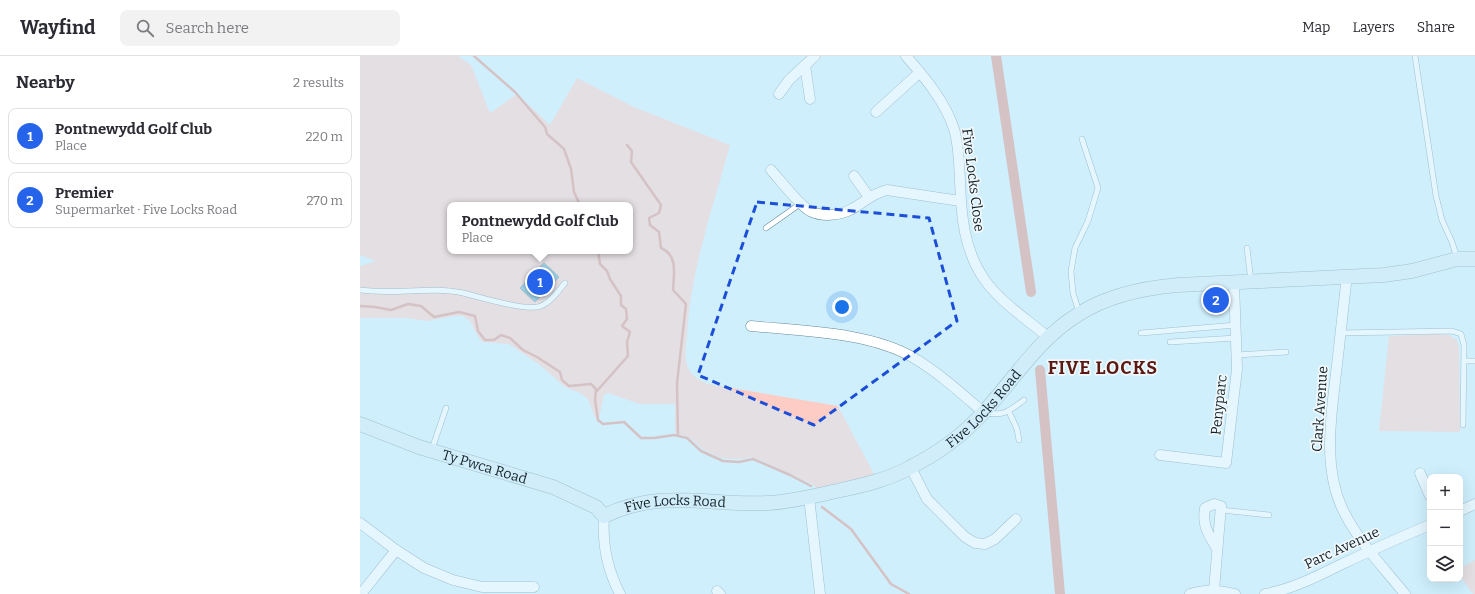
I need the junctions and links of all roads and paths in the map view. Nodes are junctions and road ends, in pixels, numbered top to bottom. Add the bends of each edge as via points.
1 (815, 56) edge
2 (906, 56) edge
3 (1415, 56) edge
4 (805, 65) junction
5 (920, 72) junction
6 (779, 94) dead end
7 (810, 99) dead end
8 (876, 112) dead end
9 (1082, 139) dead end
10 (771, 170) dead end
11 (854, 176) dead end
12 (869, 197) junction
13 (960, 200) junction
14 (801, 203) junction
15 (766, 228) dead end
16 (1247, 248) dead end
17 (1457, 259) junction
18 (1475, 259) edge
19 (1347, 276) junction
20 (1234, 282) junction
21 (1251, 282) junction
22 (565, 283) dead end
23 (360, 290) edge
24 (1079, 313) junction
25 (1236, 325) junction
26 (751, 326) dead end
27 (1141, 333) dead end
28 (1340, 333) junction
29 (1049, 338) junction
30 (1237, 338) junction
31 (1170, 342) dead end
32 (1286, 352) dead end
33 (1237, 355) junction
34 (1464, 361) junction
35 (1475, 362) edge
36 (1024, 400) dead end
37 (446, 408) dead end
38 (983, 412) junction
39 (1009, 412) junction
40 (360, 424) edge
41 (1463, 425) dead end
42 (1019, 440) dead end
43 (431, 450) junction
44 (1160, 455) dead end
45 (911, 468) junction
46 (1420, 473) dead end
47 (1427, 489) edge
48 (809, 498) junction
49 (1475, 504) edge
50 (1221, 510) junction
51 (1462, 510) edge
52 (1269, 515) dead end
53 (604, 516) junction
54 (1016, 519) dead end
55 (360, 523) edge
56 (1427, 525) edge
57 (1217, 549) junction
58 (396, 550) junction
59 (1370, 551) junction
60 (534, 587) dead end
61 (1214, 590) junction
62 (488, 591) edge
63 (1290, 591) edge
64 (360, 594) edge
65 (620, 594) edge
66 (820, 594) edge
67 (1190, 594) edge
68 (1235, 594) edge
69 (1266, 594) edge
70 (1405, 594) edge

1 - 4 street
2 - 5 street, Five Locks Close
3 - 17 lane via 1436,196
4 - 6 street
4 - 7 street
5 - 8 street
5 - 13 street, Five Locks Close via 944,104 954,130 959,162
9 - 24 lane via 1098,188 1088,221 1075,248 1073,293
10 - 14 street
11 - 12 street
12 - 13 street via 887,190
12 - 14 street via 851,210 830,216 810,210
13 - 29 street, Five Locks Close via 963,230 971,254 984,278 1004,302
14 - 15 lane
16 - 21 lane
17 - 18 street, Five Locks Road
17 - 19 street, Five Locks Road via 1412,271
19 - 21 street, Five Locks Road
19 - 28 street, Clark Avenue
20 - 21 street, Five Locks Road
20 - 24 street, Five Locks Road via 1153,287 1124,294
20 - 25 street, Penyparc
22 - 23 lane via 541,306 532,308 440,290
24 - 29 street, Five Locks Road
25 - 27 lane
25 - 30 street, Penyparc
26 - 38 street via 848,336 880,343 913,357
28 - 34 lane via 1452,331 1461,334
28 - 59 street, Clark Avenue via 1330,452 1335,485 1342,507
29 - 38 street, Five Locks Road
30 - 31 lane
30 - 33 street, Penyparc
32 - 33 lane
33 - 44 street, Penyparc via 1226,463
34 - 35 lane
34 - 41 lane
36 - 39 lane
37 - 43 lane
38 - 39 lane via 998,415
38 - 45 street, Five Locks Road via 947,445
39 - 42 lane
40 - 43 street, Ty Pwca Road
43 - 53 street, Ty Pwca Road via 553,487 596,507
45 - 48 street, Five Locks Road via 878,482
45 - 54 street via 926,499 965,537 975,543 985,544
46 - 47 street
48 - 53 street, Five Locks Road via 767,504 656,500 618,509
48 - 66 street
49 - 51 street
50 - 52 lane
50 - 57 street
50 - 57 street via 1221,506 1214,504 1205,508 1203,517 1204,527
53 - 65 street via 604,550
55 - 58 street
56 - 59 street, Parc Avenue
57 - 61 street
58 - 62 street via 424,568
58 - 64 street
59 - 63 street, Parc Avenue
59 - 70 street, Clark Avenue
60 - 62 street
61 - 67 street
61 - 68 street
63 - 69 street, Parc Avenue

